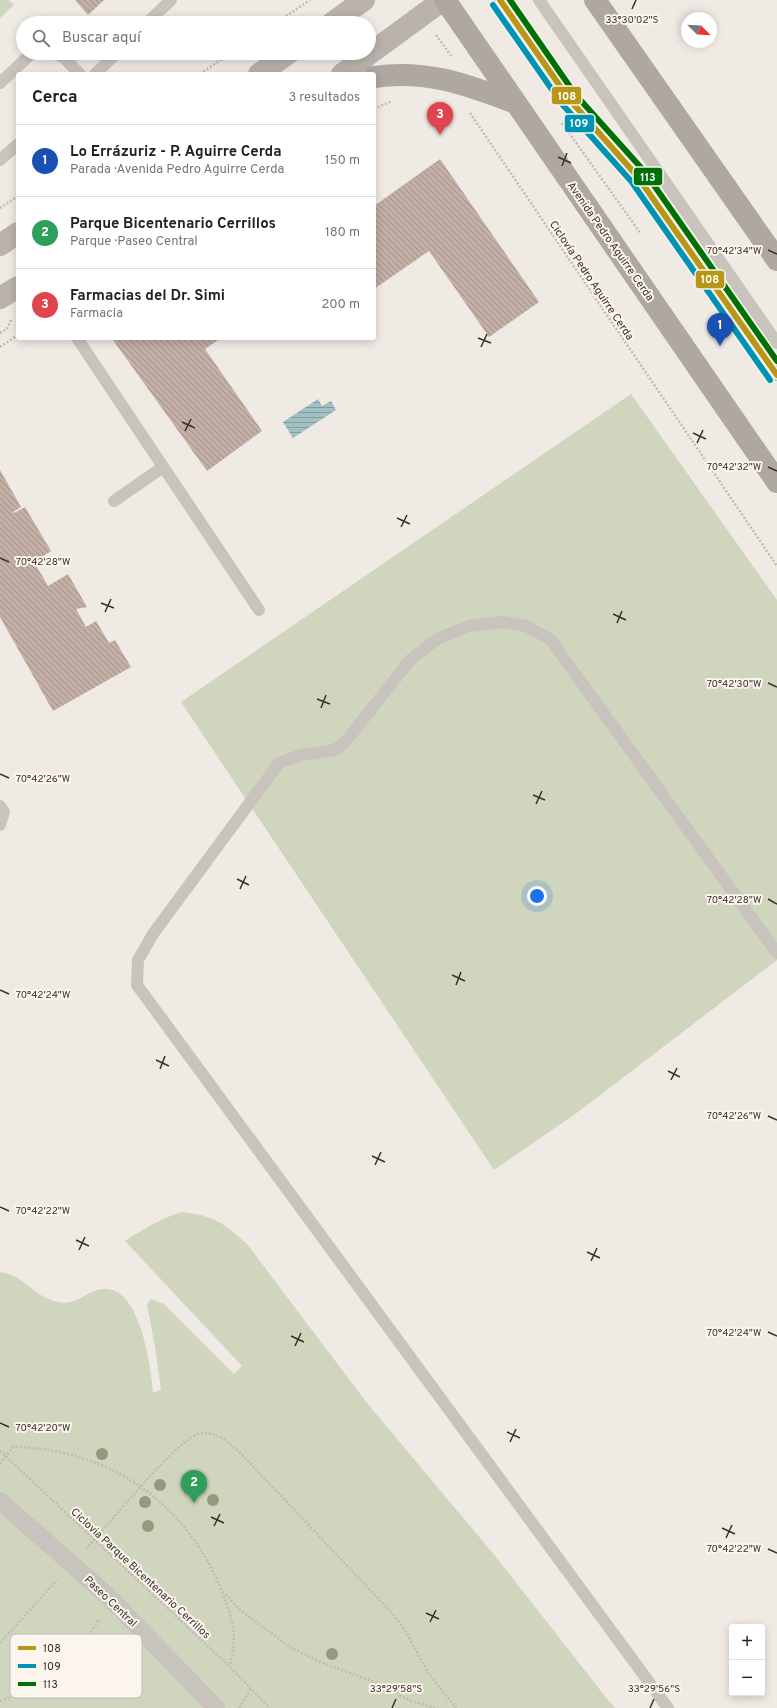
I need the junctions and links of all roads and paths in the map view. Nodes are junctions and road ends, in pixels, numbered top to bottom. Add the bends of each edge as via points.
1 (171, 0) edge
2 (310, 0) edge
3 (364, 0) edge
4 (444, 0) edge
5 (500, 0) edge
6 (539, 0) edge
7 (595, 0) edge
8 (422, 14) junction
9 (154, 16) edge
10 (286, 16) edge
11 (342, 16) edge
12 (376, 48) edge
13 (25, 60) edge
14 (66, 60) edge
15 (110, 60) edge
16 (221, 60) edge
17 (279, 60) edge
18 (361, 60) edge
19 (78, 72) edge
20 (97, 72) edge
21 (203, 72) edge
22 (262, 72) edge
23 (345, 72) edge
24 (376, 78) edge
25 (0, 83) edge
26 (461, 84) junction
27 (516, 103) junction
28 (16, 146) edge
29 (0, 160) edge
30 (16, 197) edge
31 (0, 208) edge
32 (16, 234) edge
33 (0, 245) edge
34 (777, 260) edge
35 (16, 288) edge
36 (0, 298) edge
37 (16, 337) edge
38 (78, 340) edge
39 (777, 343) edge
40 (0, 347) edge
41 (777, 375) edge
42 (163, 467) junction
43 (777, 482) edge
44 (114, 501) dead end
45 (777, 566) edge
46 (259, 610) dead end
47 (0, 806) edge
48 (0, 825) edge
49 (777, 953) edge
50 (0, 1451) edge
51 (6, 1457) junction
52 (0, 1464) edge
53 (141, 1487) junction
54 (0, 1501) edge
55 (221, 1589) junction
56 (109, 1597) junction
57 (88, 1634) edge
58 (229, 1666) junction
59 (251, 1689) junction
60 (10, 1696) edge
61 (0, 1701) edge
62 (216, 1708) edge
63 (238, 1708) edge
64 (270, 1708) edge
65 (435, 1708) edge
66 (456, 1708) edge
67 (668, 1708) edge

1 - 9 lane
2 - 10 path
3 - 11 main road
4 - 8 main road
4 - 27 main road, Avenida Pedro Aguirre Cerda
5 - 41 lane via 569,99 637,176
6 - 39 lane
7 - 34 main road
8 - 12 main road
8 - 26 path, Ciclovía Pedro Aguirre Cerda via 462,71
13 - 25 lane
14 - 19 lane
15 - 20 lane
16 - 21 path
17 - 22 main road
18 - 23 main road
24 - 26 main road via 399,74 418,75
26 - 27 main road
26 - 45 path, Ciclovía Pedro Aguirre Cerda via 459,97
27 - 43 main road, Avenida Pedro Aguirre Cerda
28 - 29 lane
30 - 31 path
32 - 33 main road
35 - 36 main road
37 - 40 path
38 - 42 lane
42 - 44 lane
42 - 46 lane
47 - 48 lane via 4,812
49 - 67 lane via 550,639 526,626 503,622 469,626 439,638 411,659 346,742 335,750 301,755 279,763 158,928 138,960 137,985
50 - 51 path, Ciclovia Parque Bicentenario Cerrillos
51 - 52 path
51 - 53 path via 14,1447 62,1452 98,1463
51 - 58 path, Ciclovia Parque Bicentenario Cerrillos
53 - 55 path via 166,1507 186,1528 202,1551
53 - 66 path via 172,1453 195,1435 216,1435 226,1441 391,1612 405,1630 428,1673
54 - 56 street, Paseo Central
55 - 58 path via 228,1605 234,1643 233,1658
55 - 65 path via 239,1609 290,1647 320,1662 391,1688 402,1697
56 - 57 path via 97,1623
56 - 62 street, Paseo Central
58 - 59 path, Ciclovia Parque Bicentenario Cerrillos
59 - 63 path
59 - 64 path, Ciclovia Parque Bicentenario Cerrillos
60 - 61 path

